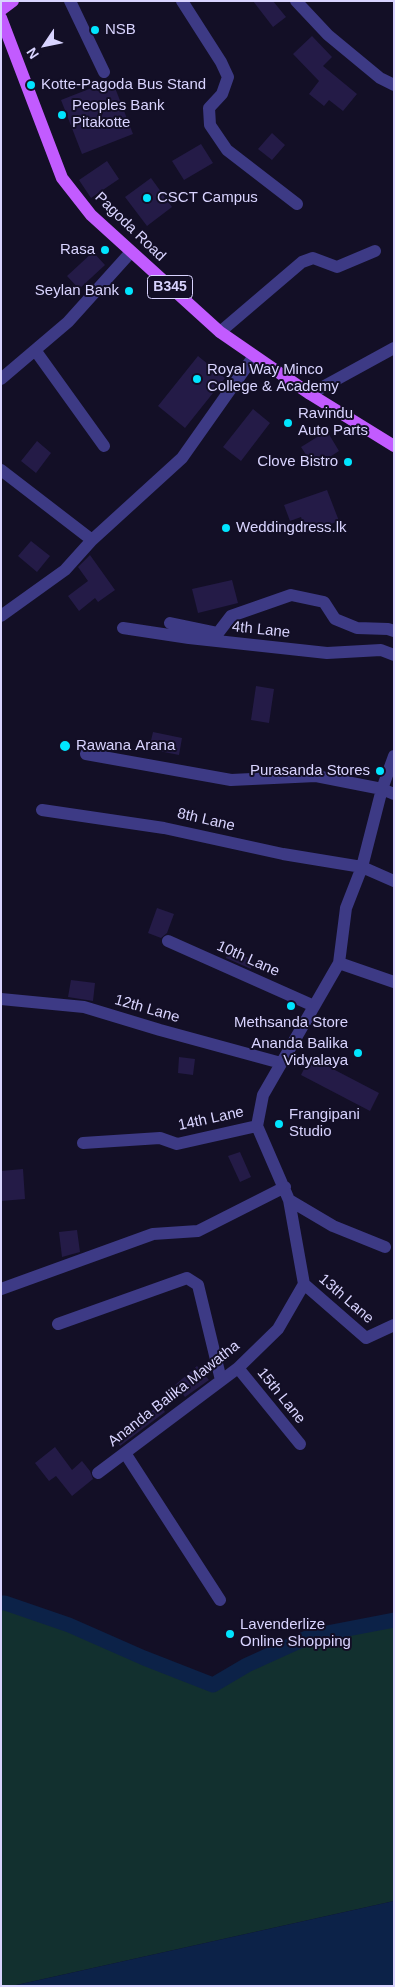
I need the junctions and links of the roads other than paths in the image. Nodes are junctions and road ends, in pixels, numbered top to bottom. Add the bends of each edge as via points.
1 (13, 1) edge
2 (70, 1) edge
3 (182, 1) edge
4 (296, 1) edge
5 (1, 10) edge
6 (1, 18) edge
7 (104, 72) dead end
8 (394, 85) edge
9 (296, 204) dead end
10 (375, 251) dead end
11 (131, 252) junction
12 (220, 332) junction
13 (394, 348) edge
14 (36, 350) junction
15 (254, 356) junction
16 (1, 378) edge
17 (310, 394) junction
18 (104, 446) dead end
19 (394, 446) edge
20 (1, 470) edge
21 (92, 540) junction
22 (1, 616) edge
23 (170, 623) dead end
24 (123, 628) dead end
25 (394, 631) edge
26 (394, 655) edge
27 (86, 754) dead end
28 (394, 756) edge
29 (388, 792) edge
30 (42, 810) dead end
31 (362, 867) junction
32 (394, 881) edge
33 (168, 941) dead end
34 (339, 963) junction
35 (394, 982) edge
36 (1, 999) edge
37 (314, 1006) junction
38 (282, 1063) junction
39 (257, 1126) junction
40 (83, 1144) dead end
41 (285, 1187) junction
42 (289, 1200) junction
43 (385, 1247) dead end
44 (304, 1284) junction
45 (1, 1289) edge
46 (58, 1324) dead end
47 (394, 1326) edge
48 (238, 1368) junction
49 (221, 1380) junction
50 (300, 1444) dead end
51 (125, 1453) junction
52 (98, 1473) dead end
53 (220, 1600) dead end

1 - 5 main road
2 - 7 street
3 - 9 street via 228,77 222,94 209,108 210,125 227,150
4 - 8 street via 328,35 380,78
6 - 11 main road, Pagoda Road / B345 via 62,178 91,215
10 - 12 street via 337,267 313,258 302,262
11 - 12 main road, Pagoda Road / B345
11 - 14 street via 68,322
12 - 15 main road, Pagoda Road / B345
13 - 17 street
14 - 16 street
14 - 18 street
15 - 17 main road, Pagoda Road / B345
15 - 21 street via 182,458
17 - 19 main road, Pagoda Road / B345
20 - 21 street
21 - 22 street via 65,570
23 - 25 street via 218,633 231,616 291,595 324,602 335,619 356,628
24 - 26 street, 4th Lane via 327,653 381,650
27 - 29 street via 231,780 316,776
28 - 29 street
29 - 31 street
30 - 31 street, 8th Lane via 164,828 283,854
31 - 32 street, 8th Lane
31 - 34 street via 346,908
33 - 37 street, 10th Lane
34 - 35 street
34 - 37 street
36 - 38 street, 12th Lane via 84,1007
37 - 38 street
38 - 39 street via 263,1095
39 - 40 street, 14th Lane via 177,1144 160,1138
39 - 41 street
41 - 42 street
41 - 45 street via 198,1231 153,1234
42 - 43 street via 333,1226
42 - 44 street
44 - 47 street, 13th Lane via 366,1338
44 - 48 street, Ananda Balika Mawatha via 278,1329
46 - 49 street via 187,1278 198,1285
48 - 49 street, Ananda Balika Mawatha
48 - 50 street, 15th Lane
49 - 51 street, Ananda Balika Mawatha
51 - 52 street, Ananda Balika Mawatha
51 - 53 street

